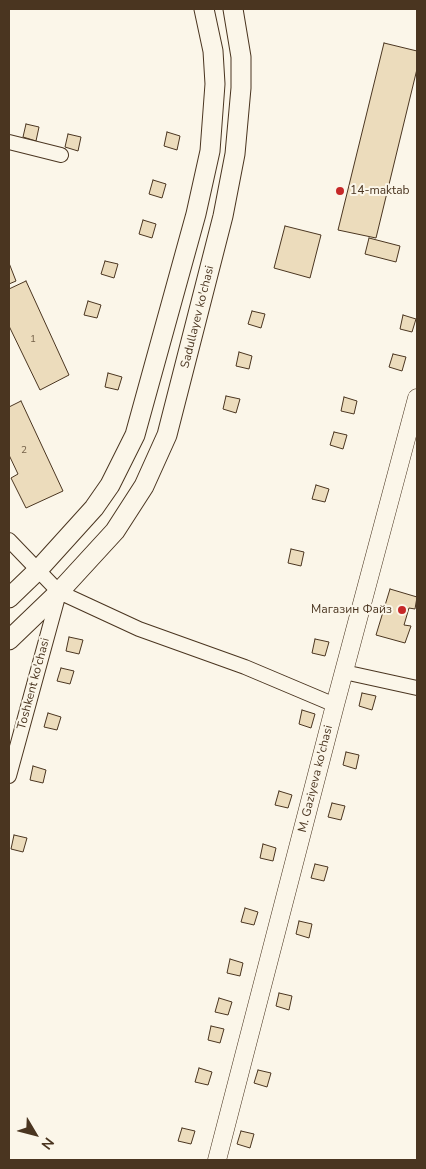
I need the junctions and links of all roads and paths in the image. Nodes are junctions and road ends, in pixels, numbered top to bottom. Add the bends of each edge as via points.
1 (204, 9) edge
2 (233, 9) edge
3 (9, 142) edge
4 (61, 155) dead end
5 (417, 398) edge
6 (9, 540) edge
7 (37, 571) junction
8 (59, 592) junction
9 (9, 598) edge
10 (9, 640) edge
11 (344, 672) junction
12 (417, 688) edge
13 (335, 705) junction
14 (9, 776) edge
15 (217, 1160) edge

1 - 7 main road via 213,51 215,84 210,150 150,383 134,435 110,485 94,508
2 - 8 main road, Sadullayev ko'chasi via 241,72 240,121 235,154 223,216 167,436 130,510 98,552
3 - 4 street
5 - 11 street, M. Gaziyeva ko'chasi
6 - 7 street
7 - 8 street
7 - 9 main road
8 - 10 main road, Sadullayev ko'chasi
8 - 13 street via 139,629 245,667
8 - 14 street, Toshkent ko'chasi
11 - 12 street
11 - 13 street, M. Gaziyeva ko'chasi
13 - 15 street, M. Gaziyeva ko'chasi

